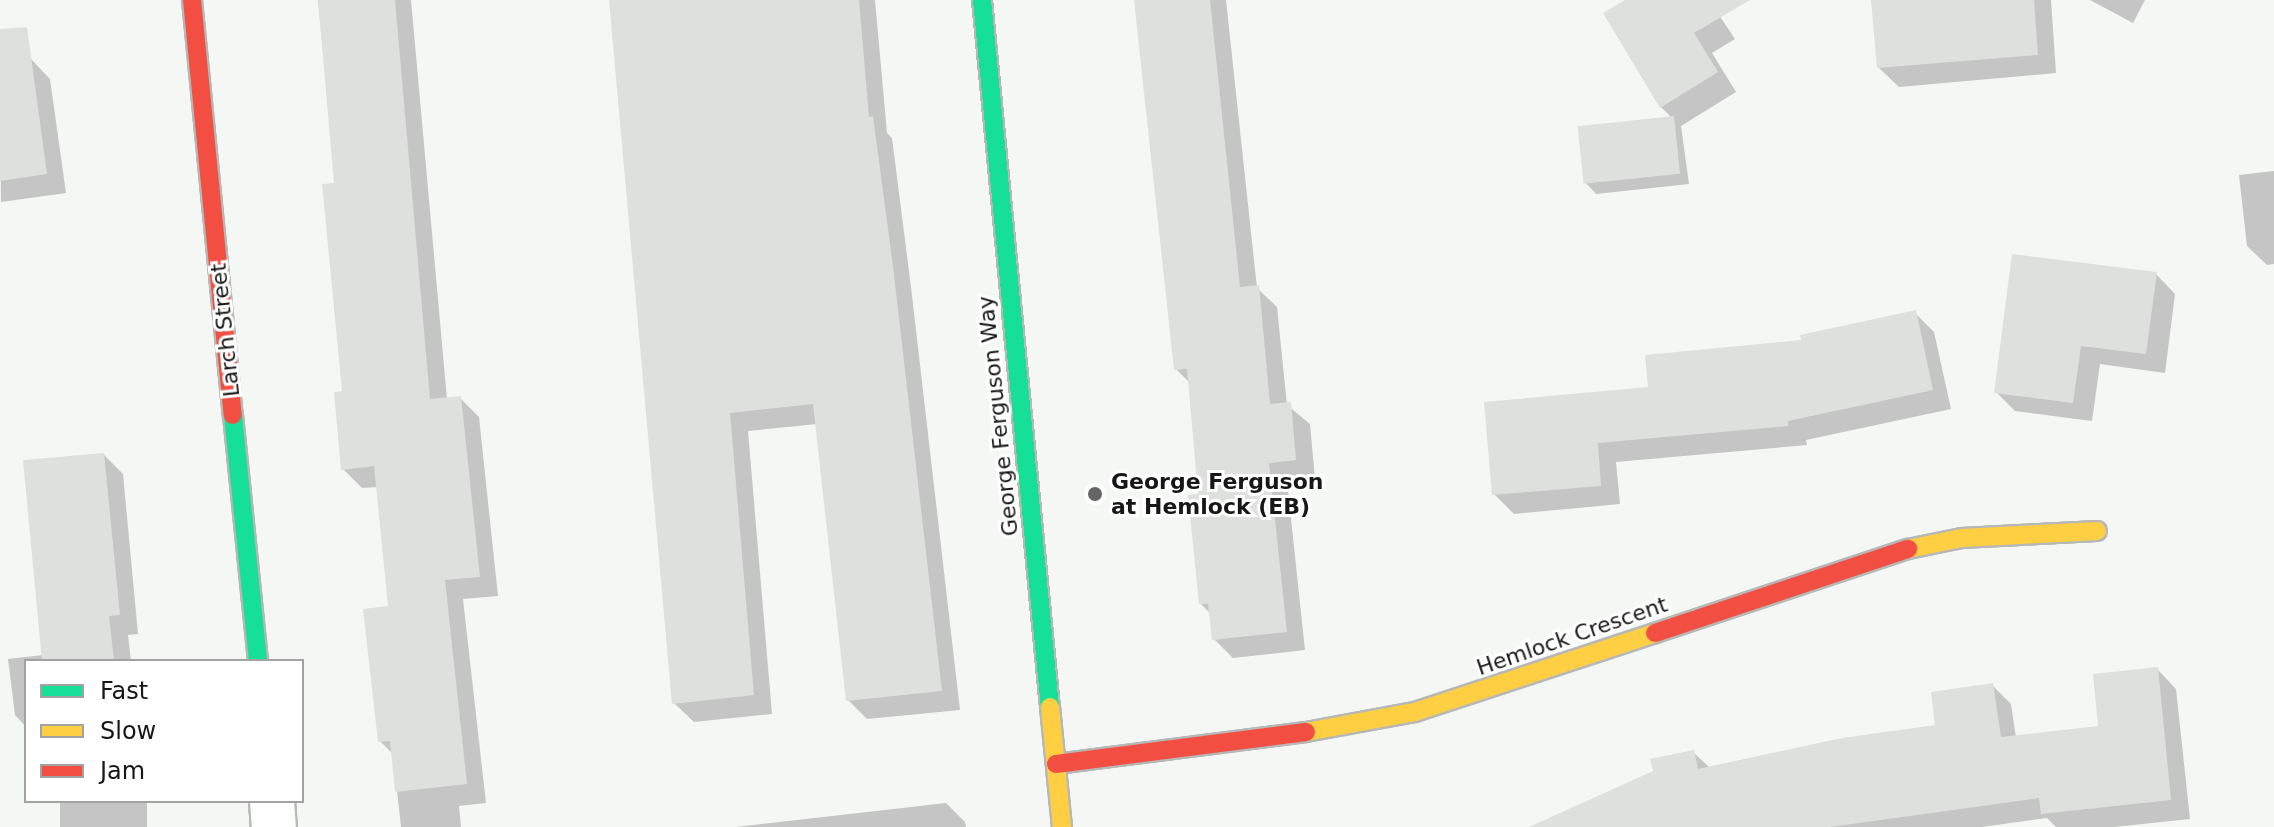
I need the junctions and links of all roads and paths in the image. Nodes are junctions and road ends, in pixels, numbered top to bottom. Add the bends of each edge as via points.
1 (192, 0) edge
2 (982, 0) edge
3 (2097, 531) dead end
4 (258, 659) edge
5 (1056, 764) junction
6 (272, 803) edge
7 (274, 827) edge
8 (1062, 827) edge

1 - 4 street, Larch Street
2 - 5 street, George Ferguson Way
3 - 5 street, Hemlock Crescent via 1962,538 1891,552 1415,712 1313,731
5 - 8 street, George Ferguson Way
6 - 7 street

